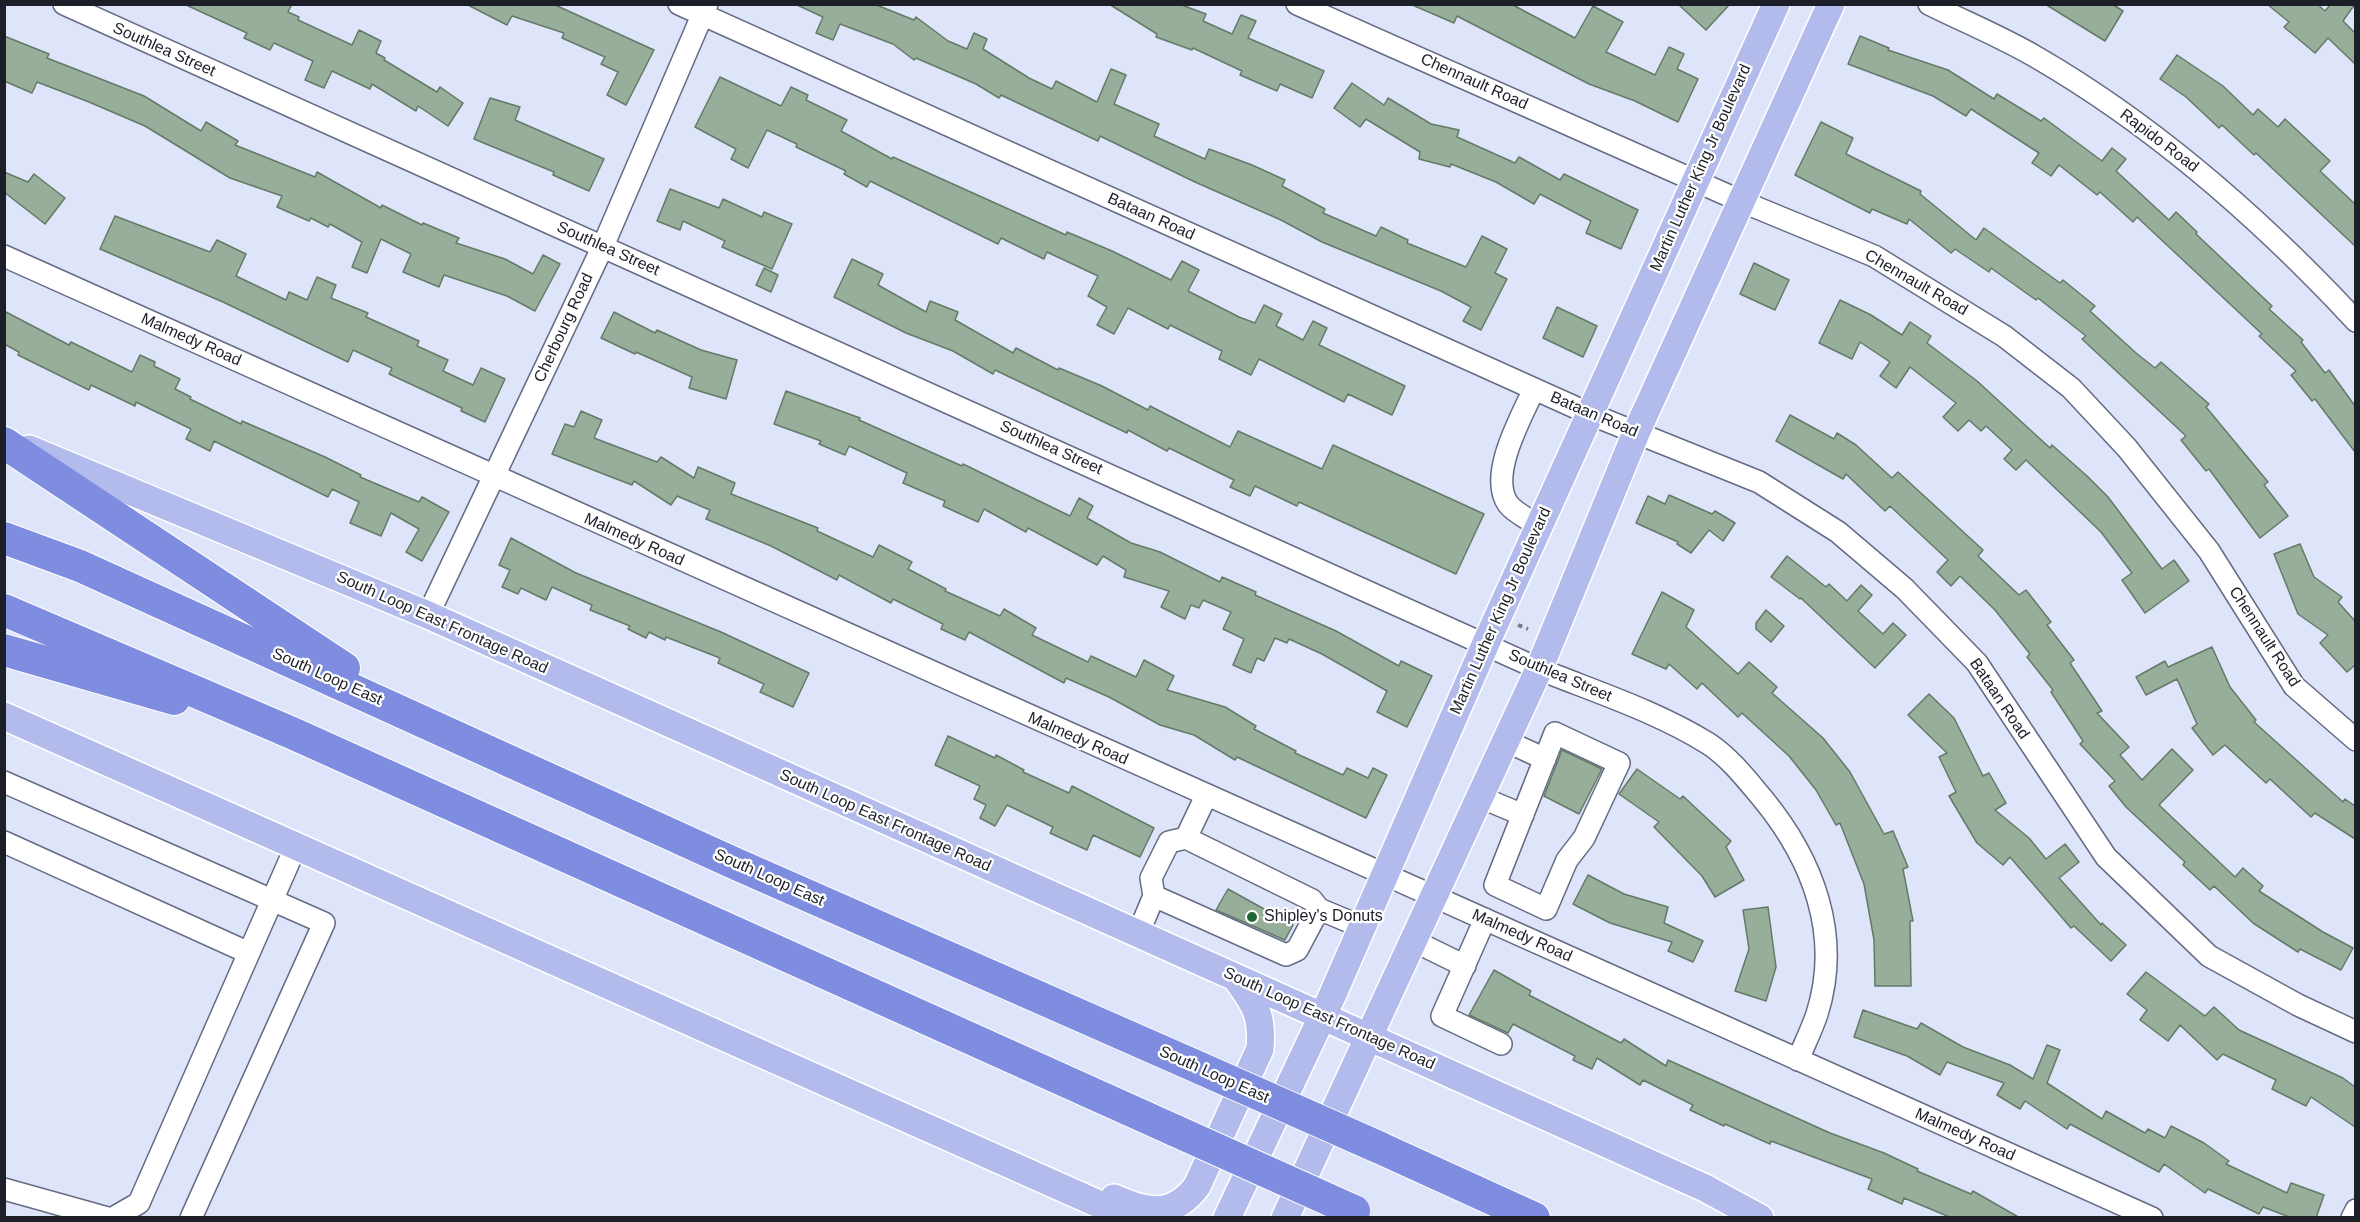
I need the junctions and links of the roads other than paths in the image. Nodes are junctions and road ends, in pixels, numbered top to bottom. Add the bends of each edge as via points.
1 (64, 4) edge
2 (679, 4) edge
3 (1297, 4) edge
4 (1776, 4) edge
5 (1832, 4) edge
6 (1929, 4) edge
7 (704, 10) edge
8 (1696, 180) junction
9 (1743, 202) junction
10 (603, 246) junction
11 (4, 256) edge
12 (2355, 321) edge
13 (1534, 389) junction
14 (1590, 414) junction
15 (1636, 433) junction
16 (4, 439) edge
17 (4, 443) edge
18 (495, 477) junction
19 (1539, 526) junction
20 (4, 538) edge
21 (4, 610) edge
22 (428, 615) junction
23 (1486, 643) junction
24 (4, 650) edge
25 (1539, 669) junction
26 (4, 716) edge
27 (420, 719) junction
28 (292, 732) junction
29 (2355, 740) edge
30 (1506, 741) junction
31 (1545, 759) junction
32 (4, 782) edge
33 (1206, 796) junction
34 (1480, 796) junction
35 (1523, 815) junction
36 (1186, 838) junction
37 (4, 842) edge
38 (296, 846) junction
39 (1385, 876) junction
40 (1154, 896) junction
41 (1434, 897) junction
42 (272, 899) junction
43 (1537, 905) junction
44 (1319, 909) junction
45 (1485, 919) junction
46 (1362, 927) junction
47 (1138, 934) junction
48 (1522, 936) junction
49 (1414, 941) junction
50 (249, 953) junction
51 (1465, 966) junction
52 (1235, 977) junction
53 (1323, 1016) junction
54 (2355, 1032) edge
55 (1370, 1038) junction
56 (1501, 1044) dead end
57 (1797, 1060) junction
58 (937, 1131) junction
59 (4, 1189) edge
60 (2355, 1210) edge
61 (1362, 1214) edge
62 (108, 1218) edge
63 (113, 1218) edge
64 (191, 1218) edge
65 (1130, 1218) edge
66 (1227, 1218) edge
67 (1285, 1218) edge
68 (1534, 1218) edge
69 (1760, 1218) edge
70 (2152, 1218) edge
71 (2352, 1218) edge

1 - 10 street, Southlea Street
2 - 7 street, Bataan Road
3 - 8 street, Chennault Road
4 - 8 main road, Martin Luther King Jr Boulevard
5 - 9 main road
6 - 12 street, Rapido Road via 2035,56 2161,139 2300,261
7 - 10 street, Cherbourg Road
7 - 13 street, Bataan Road
8 - 9 street, Chennault Road
8 - 14 main road, Martin Luther King Jr Boulevard
9 - 15 main road
9 - 29 street, Chennault Road via 1874,256 2004,336 2071,388 2127,448 2209,551 2294,686
10 - 18 street, Cherbourg Road
10 - 23 street, Southlea Street
11 - 18 street, Malmedy Road
13 - 14 street, Bataan Road
13 - 19 street via 1504,460 1502,492 1510,507
14 - 15 street, Bataan Road
14 - 19 main road, Martin Luther King Jr Boulevard
15 - 25 main road
15 - 54 street, Bataan Road via 1759,482 1838,532 1905,589 1977,663 2106,857 2209,956
16 - 22 main road, South Loop East Frontage Road
17 - 27 highway
18 - 22 street, Cherbourg Road
18 - 33 street, Malmedy Road
19 - 23 main road, Martin Luther King Jr Boulevard
20 - 27 highway, South Loop East via 80,566
21 - 28 highway
22 - 47 main road, South Loop East Frontage Road
23 - 25 street, Southlea Street
23 - 39 main road, Martin Luther King Jr Boulevard
24 - 28 highway
25 - 30 main road
25 - 57 street, Southlea Street via 1672,722 1712,746 1744,776 1798,847 1814,882 1825,922 1825,967 1817,1013
26 - 38 main road
27 - 68 highway, South Loop East, bridge via 736,864
28 - 61 highway, bridge
30 - 31 street
30 - 34 main road
31 - 35 street
31 - 43 street via 1555,733 1619,763 1584,838 1567,860 1546,909
32 - 42 street
33 - 36 street
33 - 39 street, Malmedy Road
34 - 35 street
34 - 41 main road
35 - 43 street via 1495,885
36 - 40 street via 1169,842 1151,878
36 - 44 street via 1312,900
37 - 50 street
38 - 42 street
38 - 58 main road
39 - 41 street, Malmedy Road
39 - 46 main road, Martin Luther King Jr Boulevard
40 - 44 street via 1286,955 1297,950
40 - 47 street
41 - 45 street, Malmedy Road
41 - 49 main road
42 - 50 street
42 - 64 street via 324,923
43 - 48 street
44 - 46 street
45 - 48 street, Malmedy Road
45 - 51 street
46 - 53 main road, Martin Luther King Jr Boulevard
47 - 52 main road, South Loop East Frontage Road
48 - 57 street, Malmedy Road
49 - 51 street
49 - 55 main road
50 - 63 street via 139,1203
51 - 56 street via 1442,1016
52 - 53 main road, South Loop East Frontage Road
52 - 58 main road via 1255,1004 1262,1026 1260,1049 1197,1186 1187,1200 1170,1210 1135,1207 980,1138
53 - 55 main road, South Loop East Frontage Road
53 - 66 main road, Martin Luther King Jr Boulevard
55 - 67 main road
55 - 69 main road, South Loop East Frontage Road via 1705,1188
57 - 70 street, Malmedy Road
58 - 65 main road
59 - 62 street
60 - 71 street

